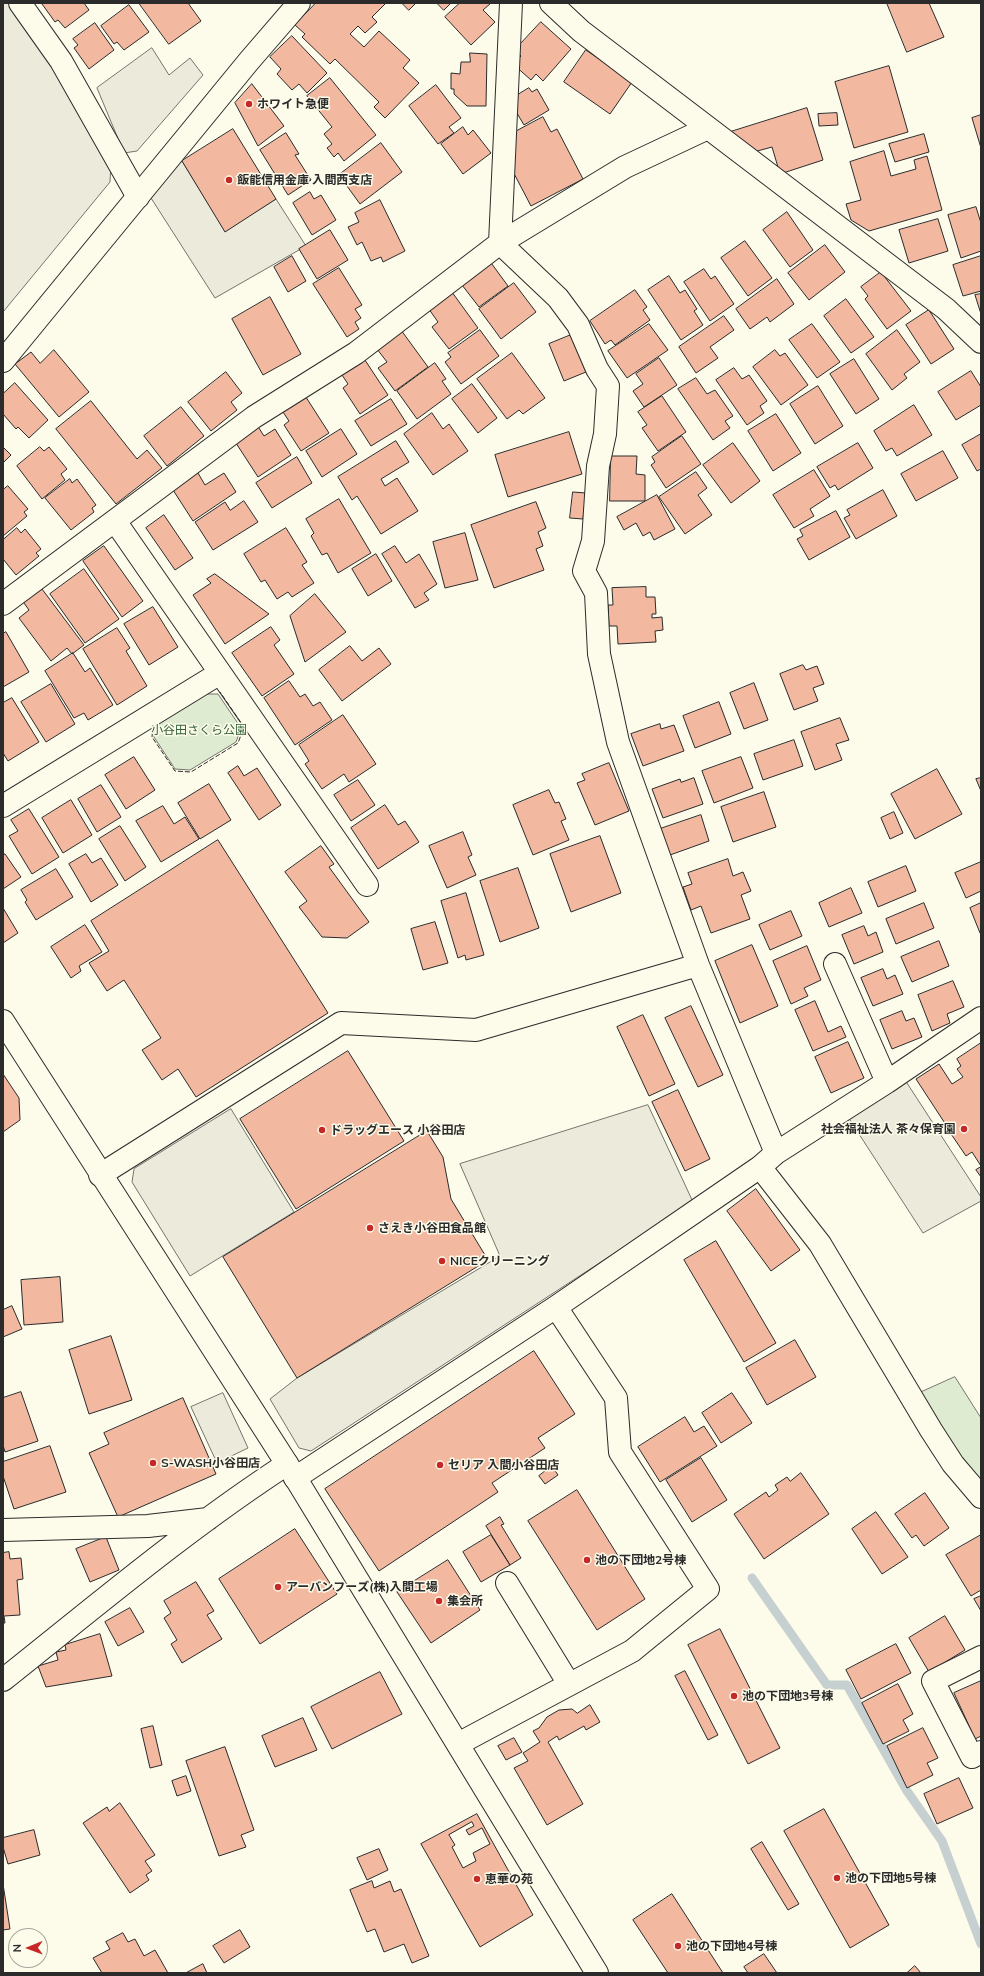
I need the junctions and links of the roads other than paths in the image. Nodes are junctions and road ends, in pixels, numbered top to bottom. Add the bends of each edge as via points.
1 (20, 3) edge
2 (299, 3) edge
3 (511, 3) edge
4 (551, 3) edge
5 (708, 128) junction
6 (138, 197) junction
7 (500, 242) junction
8 (981, 342) edge
9 (3, 361) edge
10 (115, 521) junction
11 (3, 604) edge
12 (220, 673) junction
13 (3, 806) edge
14 (367, 885) dead end
15 (835, 964) dead end
16 (698, 966) junction
17 (981, 1018) edge
18 (3, 1021) edge
19 (887, 1082) junction
20 (768, 1160) junction
21 (100, 1175) junction
22 (556, 1307) junction
23 (291, 1471) junction
24 (981, 1497) edge
25 (209, 1518) junction
26 (4, 1527) edge
27 (507, 1583) dead end
28 (981, 1657) edge
29 (3, 1680) edge
30 (569, 1684) junction
31 (458, 1744) junction
32 (981, 1752) edge
33 (597, 1973) edge

1 - 6 street via 61,61
2 - 6 street
3 - 7 street
4 - 5 street via 581,31
5 - 7 street via 625,167
5 - 8 street via 946,309
6 - 9 street
7 - 10 street via 356,353 254,417
7 - 16 street via 558,298 578,324 597,369 608,386 605,434 598,466 593,541 584,571 596,593 599,654 618,742
10 - 11 street
10 - 12 street
12 - 13 street
12 - 14 street
15 - 19 street
16 - 20 street
16 - 21 street via 476,1030 341,1023
17 - 19 street
18 - 21 street
19 - 20 street
20 - 22 street
20 - 24 street via 938,1441 953,1464
21 - 23 street
22 - 23 street
22 - 30 street via 616,1398 620,1452 708,1589 632,1651
23 - 25 street via 248,1489
23 - 31 street
25 - 26 street via 148,1526
25 - 29 street
27 - 30 street
28 - 32 street via 933,1680 972,1757
30 - 31 street
31 - 33 street

